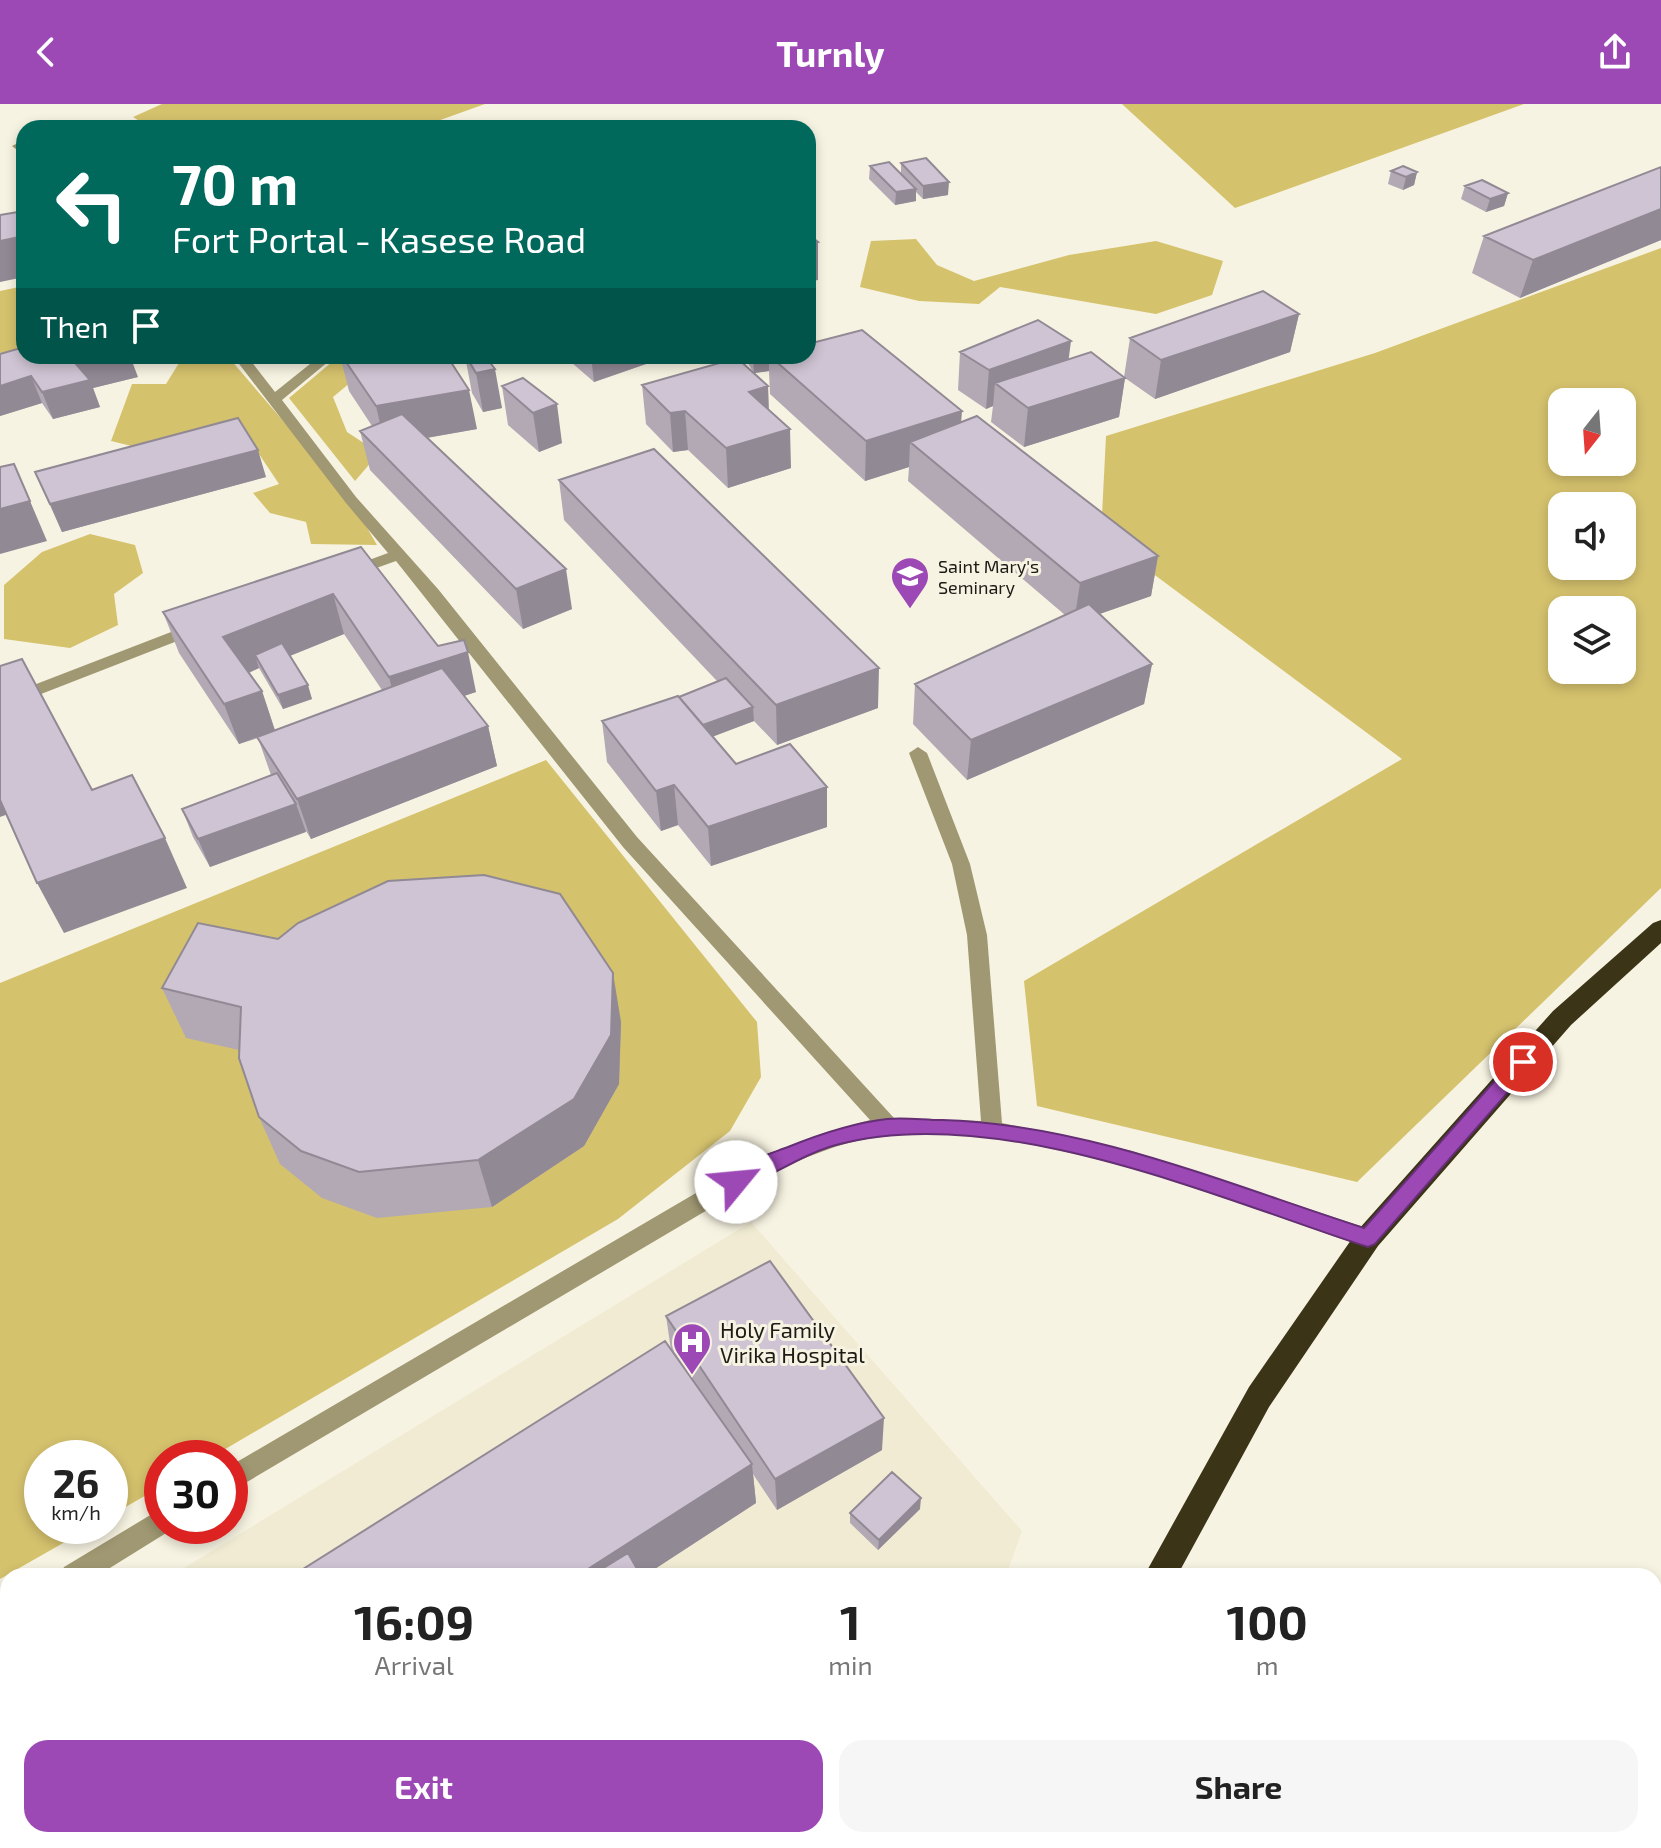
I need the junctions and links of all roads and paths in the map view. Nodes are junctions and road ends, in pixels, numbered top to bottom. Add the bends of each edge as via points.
1 (247, 364) edge
2 (318, 364) edge
3 (276, 398) junction
4 (397, 555) junction
5 (325, 581) edge
6 (211, 622) edge
7 (0, 704) edge
8 (918, 753) dead end
9 (1661, 929) edge
10 (889, 1127) junction
11 (992, 1130) junction
12 (1368, 1238) junction
13 (248, 1469) edge
14 (144, 1532) edge
15 (86, 1568) edge
16 (1164, 1568) edge

1 - 3 street
2 - 3 street
3 - 4 street
4 - 5 street
4 - 10 street via 630,842
6 - 7 street
8 - 11 street via 961,864 977,935
9 - 12 highway via 1562,1018
10 - 11 street
10 - 13 street via 832,1138 762,1166
11 - 12 street via 1143,1165
12 - 16 highway via 1259,1397
14 - 15 street

